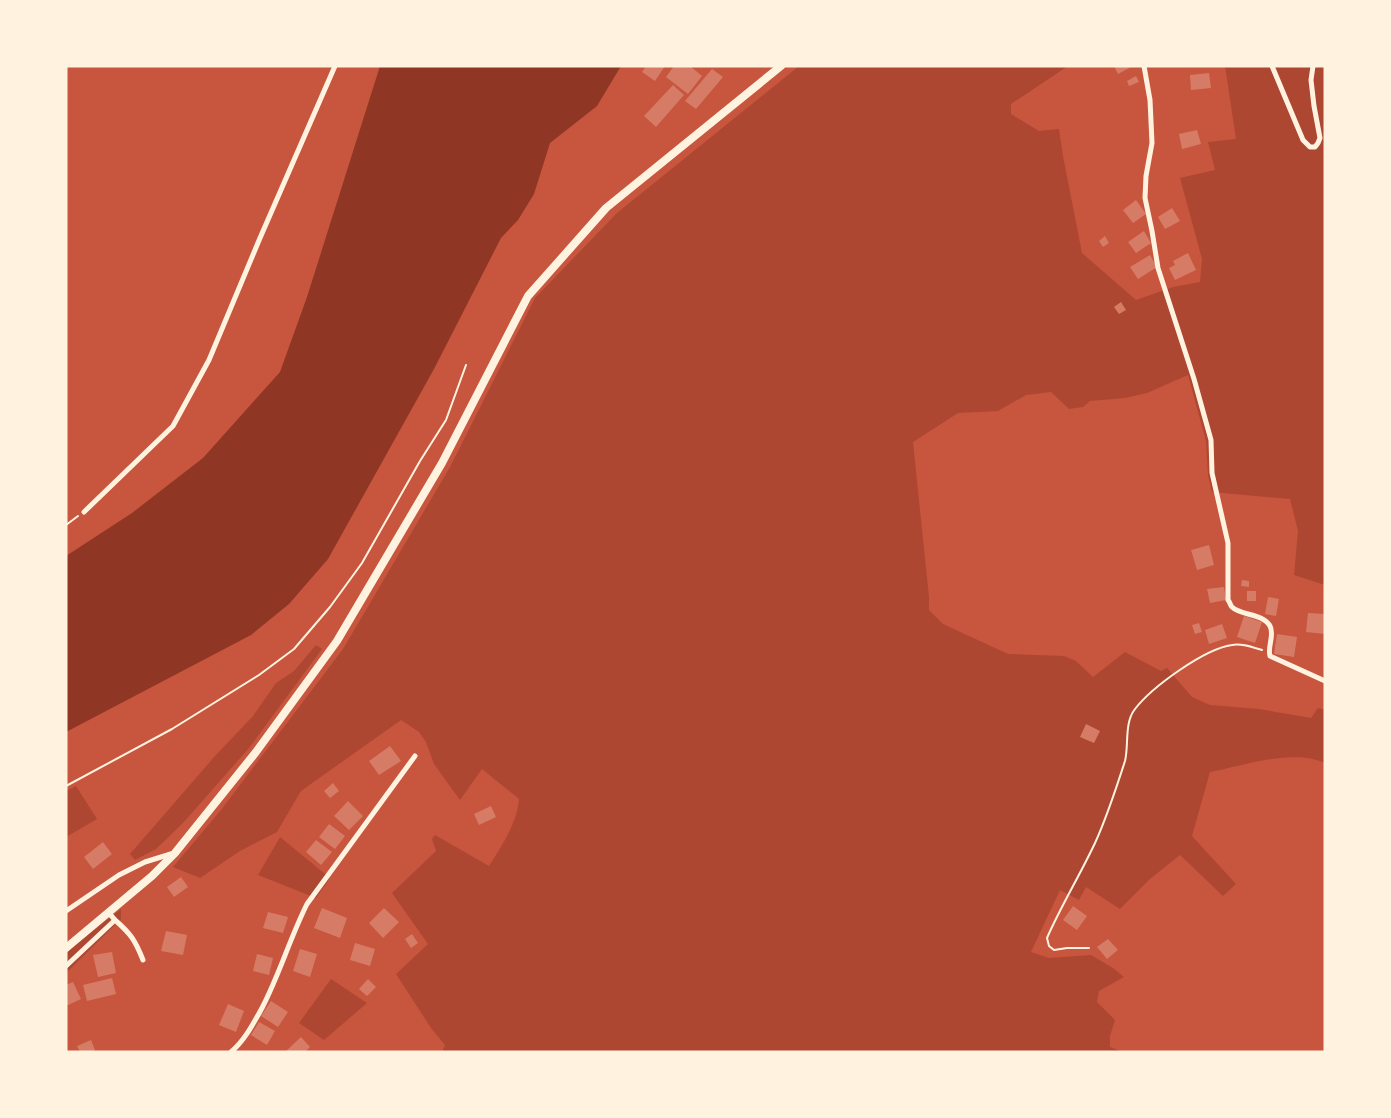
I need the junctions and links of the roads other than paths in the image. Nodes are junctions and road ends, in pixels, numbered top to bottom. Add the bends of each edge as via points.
1 (335, 66) edge
2 (781, 66) edge
3 (1144, 66) edge
4 (1272, 66) edge
5 (1313, 66) edge
6 (84, 512) road end
7 (1325, 681) edge
8 (415, 756) dead end
9 (175, 852) junction
10 (66, 911) edge
11 (108, 912) junction
12 (114, 920) junction
13 (66, 948) edge
14 (143, 960) dead end
15 (66, 966) edge
16 (230, 1052) edge

1 - 6 street via 208,360 173,426
2 - 9 street via 606,208 528,296 442,463 337,642 256,752
3 - 7 street via 1152,142 1145,198 1158,268 1211,440 1212,473 1228,543 1228,600 1233,608 1271,626 1270,656
4 - 5 street via 1304,140 1310,147 1315,147 1320,138 1311,80
8 - 16 street via 307,904 275,983 252,1025
9 - 10 street via 119,875
9 - 11 street via 152,876
11 - 12 street
11 - 13 street
12 - 14 street via 136,941
12 - 15 street

